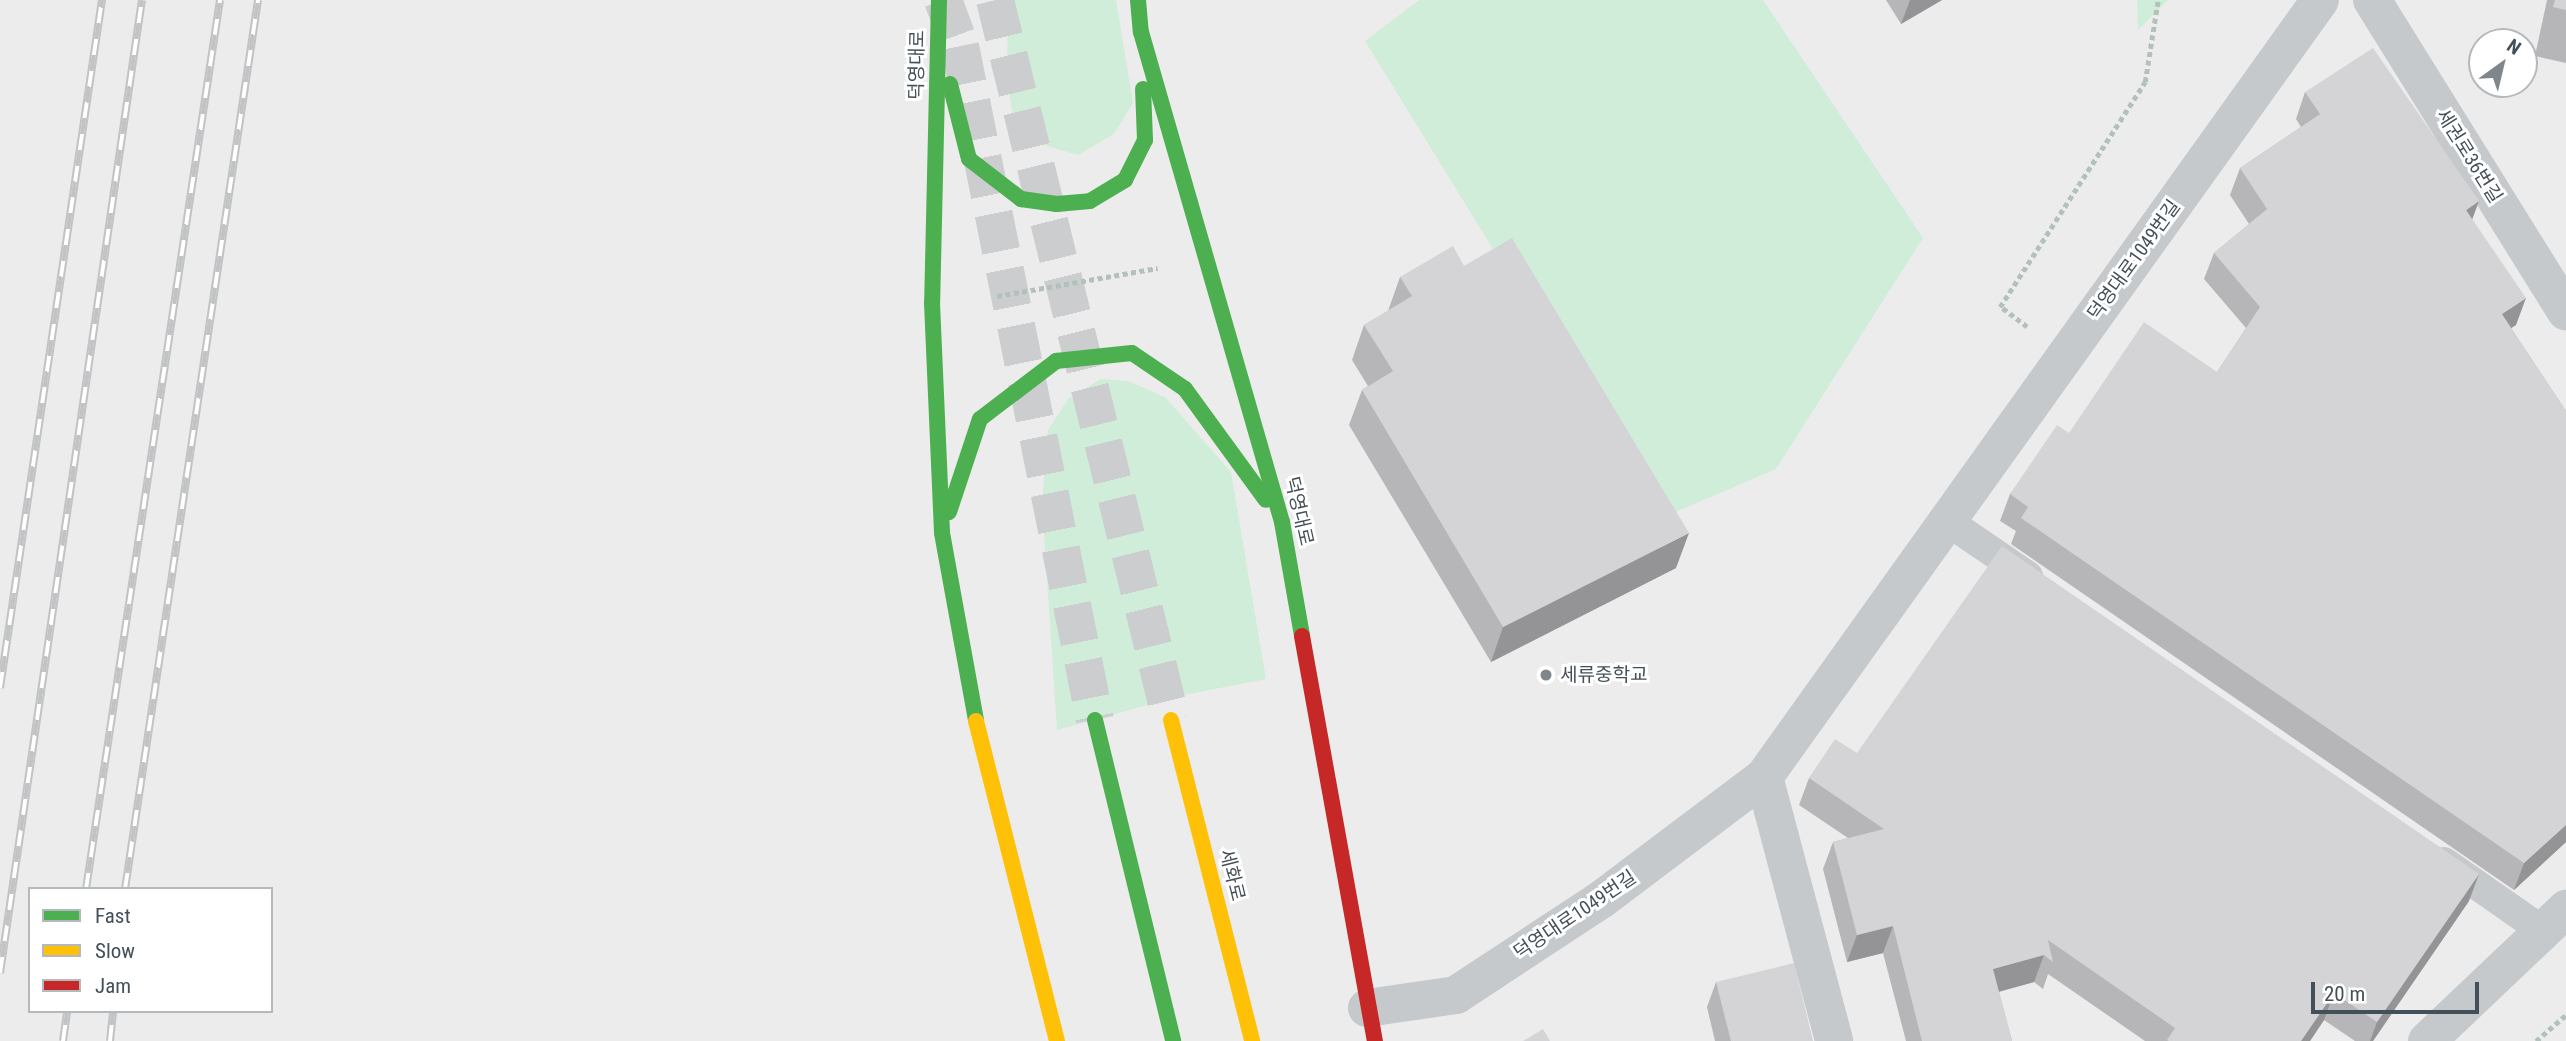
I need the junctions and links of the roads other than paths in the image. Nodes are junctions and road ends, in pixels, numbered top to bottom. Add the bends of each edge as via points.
1 (939, 0) edge
2 (1138, 0) edge
3 (2320, 0) edge
4 (2372, 0) edge
5 (1141, 32) junction
6 (938, 38) junction
7 (2566, 312) edge
8 (1947, 521) junction
9 (1282, 522) junction
10 (942, 533) junction
11 (2050, 592) edge
12 (1095, 720) tunnel mouth
13 (1171, 720) tunnel mouth
14 (1764, 777) junction
15 (2417, 844) edge
16 (2555, 920) edge
17 (1371, 1025) edge
18 (1057, 1041) edge
19 (1173, 1041) edge
20 (1252, 1041) edge
21 (1834, 1041) edge
22 (2427, 1041) edge

1 - 6 main road, 덕영대로
2 - 5 main road, 덕영대로
3 - 8 street, 덕영대로1049번길
4 - 7 street, 세권로36번길
5 - 6 main road via 1145,140 1125,180 1090,201 1057,204 1021,199 969,159
5 - 9 main road, 덕영대로
6 - 10 main road, 덕영대로 via 932,303
8 - 11 lane
8 - 14 street, 덕영대로1049번길
9 - 10 main road via 1185,388 1132,353 1056,361 979,419
9 - 17 main road, 덕영대로
10 - 18 main road, 덕영대로 via 982,756
12 - 19 main road
13 - 20 main road, 세화로
14 - 17 street, 덕영대로1049번길 via 1602,899 1456,995
14 - 21 street
15 - 16 lane
16 - 22 street

